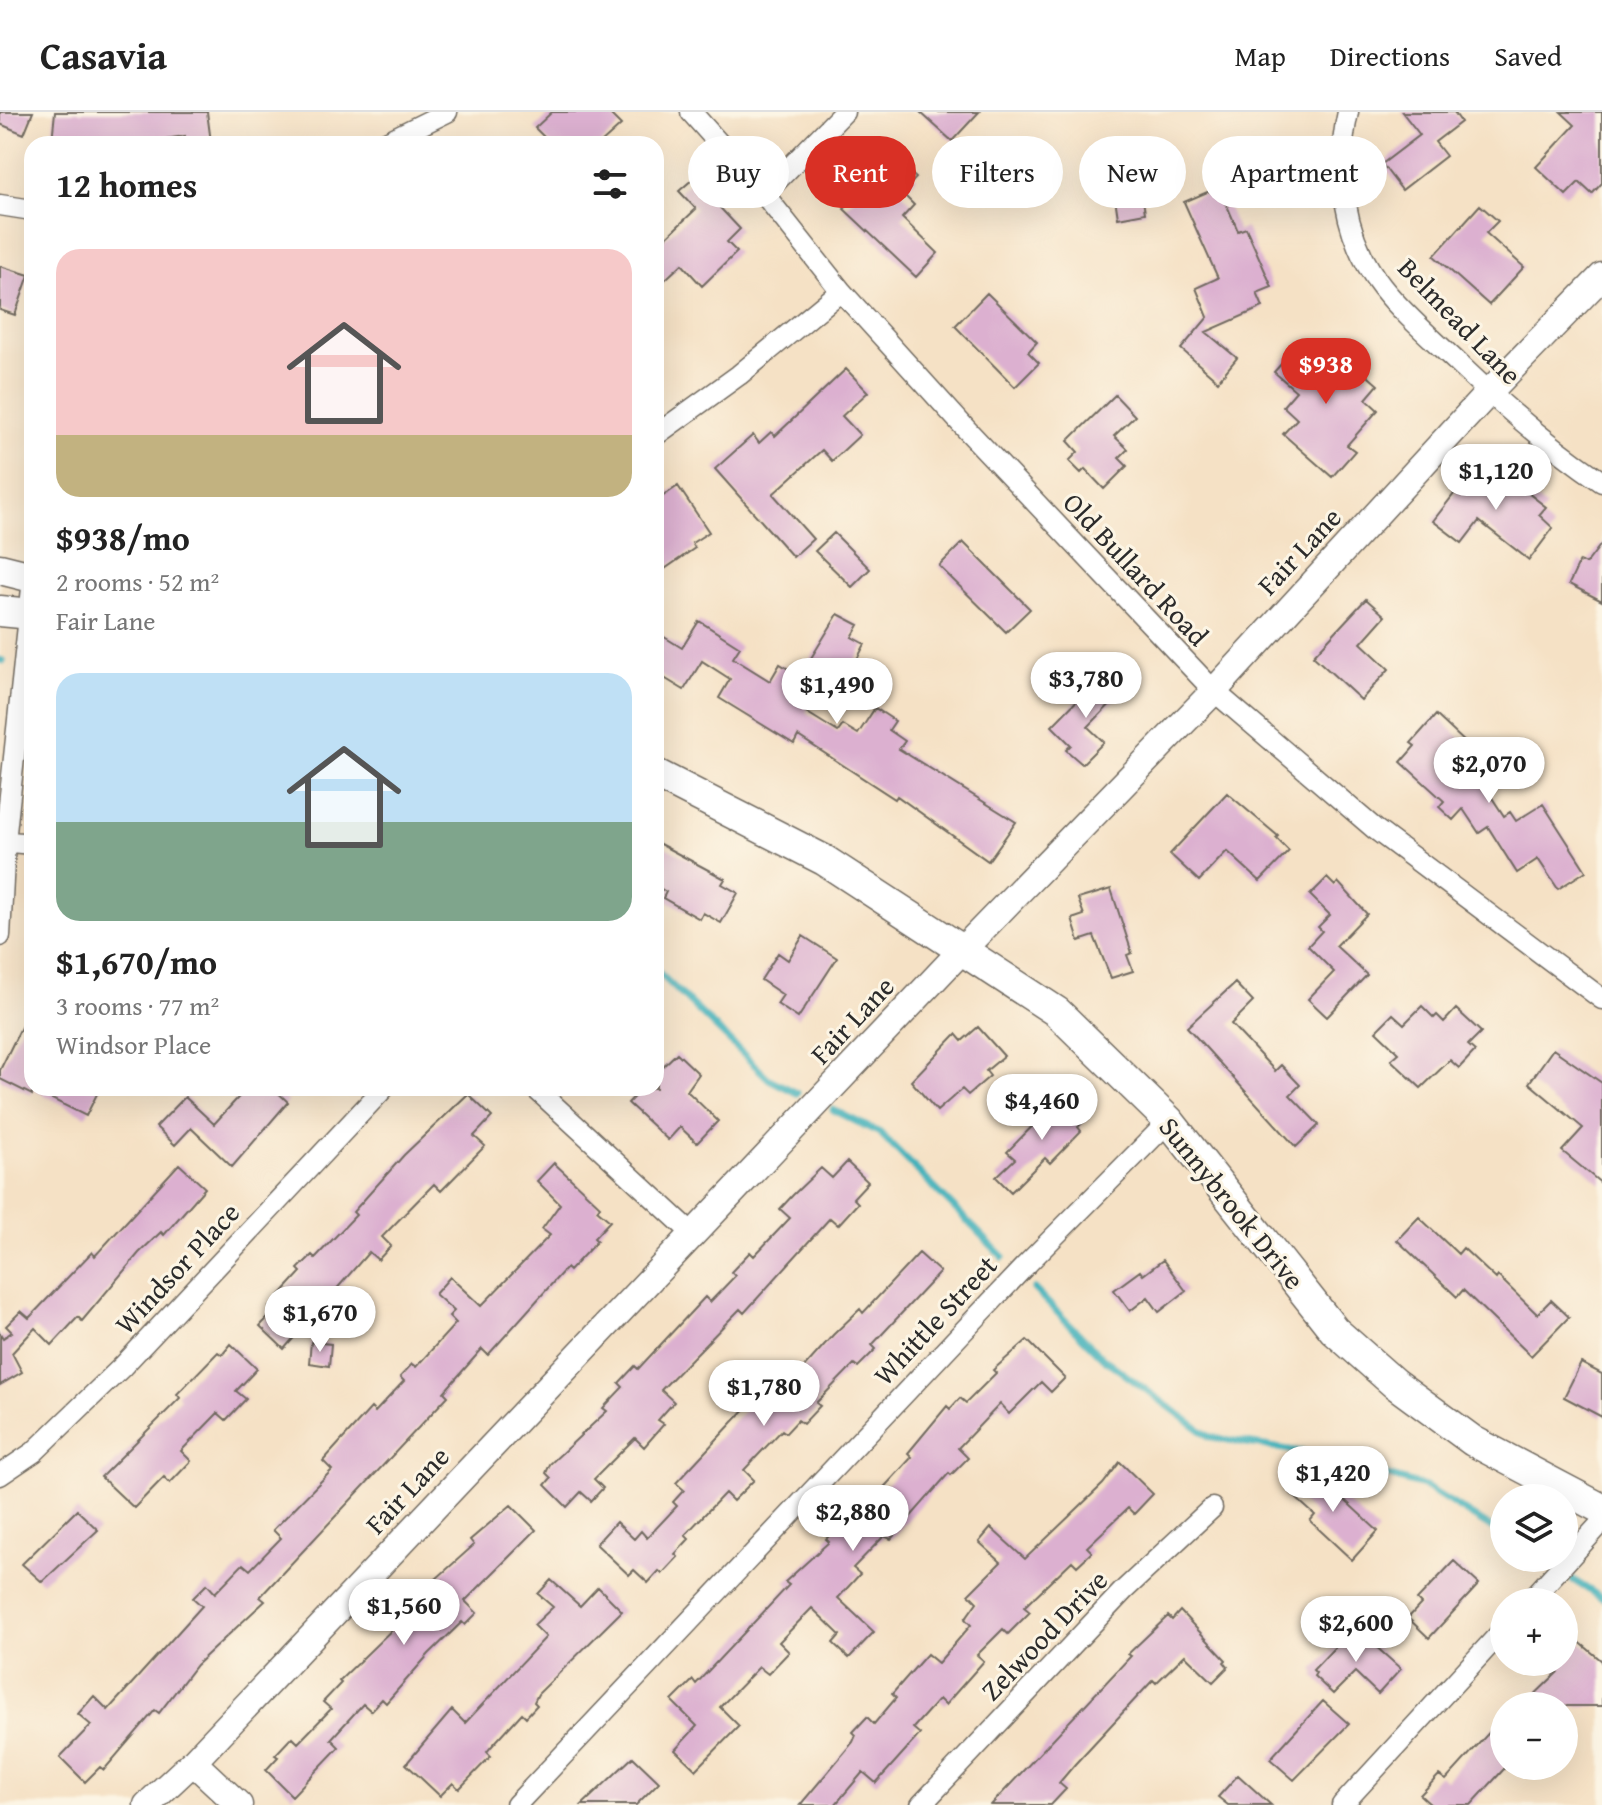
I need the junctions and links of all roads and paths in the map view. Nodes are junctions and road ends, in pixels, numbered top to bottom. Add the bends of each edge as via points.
1 (447, 112) edge
2 (691, 112) edge
3 (844, 112) edge
4 (1348, 112) edge
5 (398, 136) edge
6 (712, 136) edge
7 (789, 168) edge
8 (0, 205) edge
9 (775, 208) edge
10 (24, 209) edge
11 (1602, 276) edge
12 (841, 291) junction
13 (1489, 392) junction
14 (664, 429) edge
15 (1602, 482) edge
16 (0, 569) edge
17 (24, 575) edge
18 (23, 607) edge
19 (1214, 691) junction
20 (664, 778) edge
21 (2, 842) edge
22 (24, 843) edge
23 (0, 936) edge
24 (964, 948) junction
25 (1602, 999) edge
26 (376, 1096) edge
27 (544, 1096) edge
28 (1169, 1121) junction
29 (693, 1234) junction
30 (0, 1475) edge
31 (1212, 1508) dead end
32 (1602, 1509) edge
33 (1602, 1522) edge
34 (1542, 1588) edge
35 (1490, 1644) edge
36 (193, 1762) junction
37 (147, 1805) edge
38 (239, 1805) edge
39 (516, 1805) edge
40 (921, 1805) edge
41 (1342, 1805) edge

1 - 5 street
2 - 6 street, Old Bullard Road
3 - 7 street
4 - 13 street, Belmead Lane via 1342,142 1348,218 1380,286
8 - 10 street
9 - 12 street, Old Bullard Road
11 - 13 street, Fair Lane
12 - 14 street
12 - 19 street, Old Bullard Road
13 - 15 street, Belmead Lane via 1543,442
13 - 19 street, Fair Lane
16 - 17 main road
18 - 21 street
19 - 24 street, Fair Lane
19 - 25 street, Old Bullard Road via 1375,829
20 - 24 main road, Sunnybrook Drive via 824,860
21 - 22 street
21 - 23 street
24 - 28 main road, Sunnybrook Drive via 1057,1012
24 - 29 street, Fair Lane
26 - 30 street, Windsor Place via 123,1366 34,1452
27 - 29 street
28 - 32 main road, Sunnybrook Drive via 1344,1339 1473,1441
28 - 39 street, Whittle Street via 1024,1267
29 - 36 street, Fair Lane
31 - 40 street, Zelwood Drive via 1124,1590
33 - 34 street
35 - 41 street
36 - 37 street, Fair Lane
36 - 38 street

